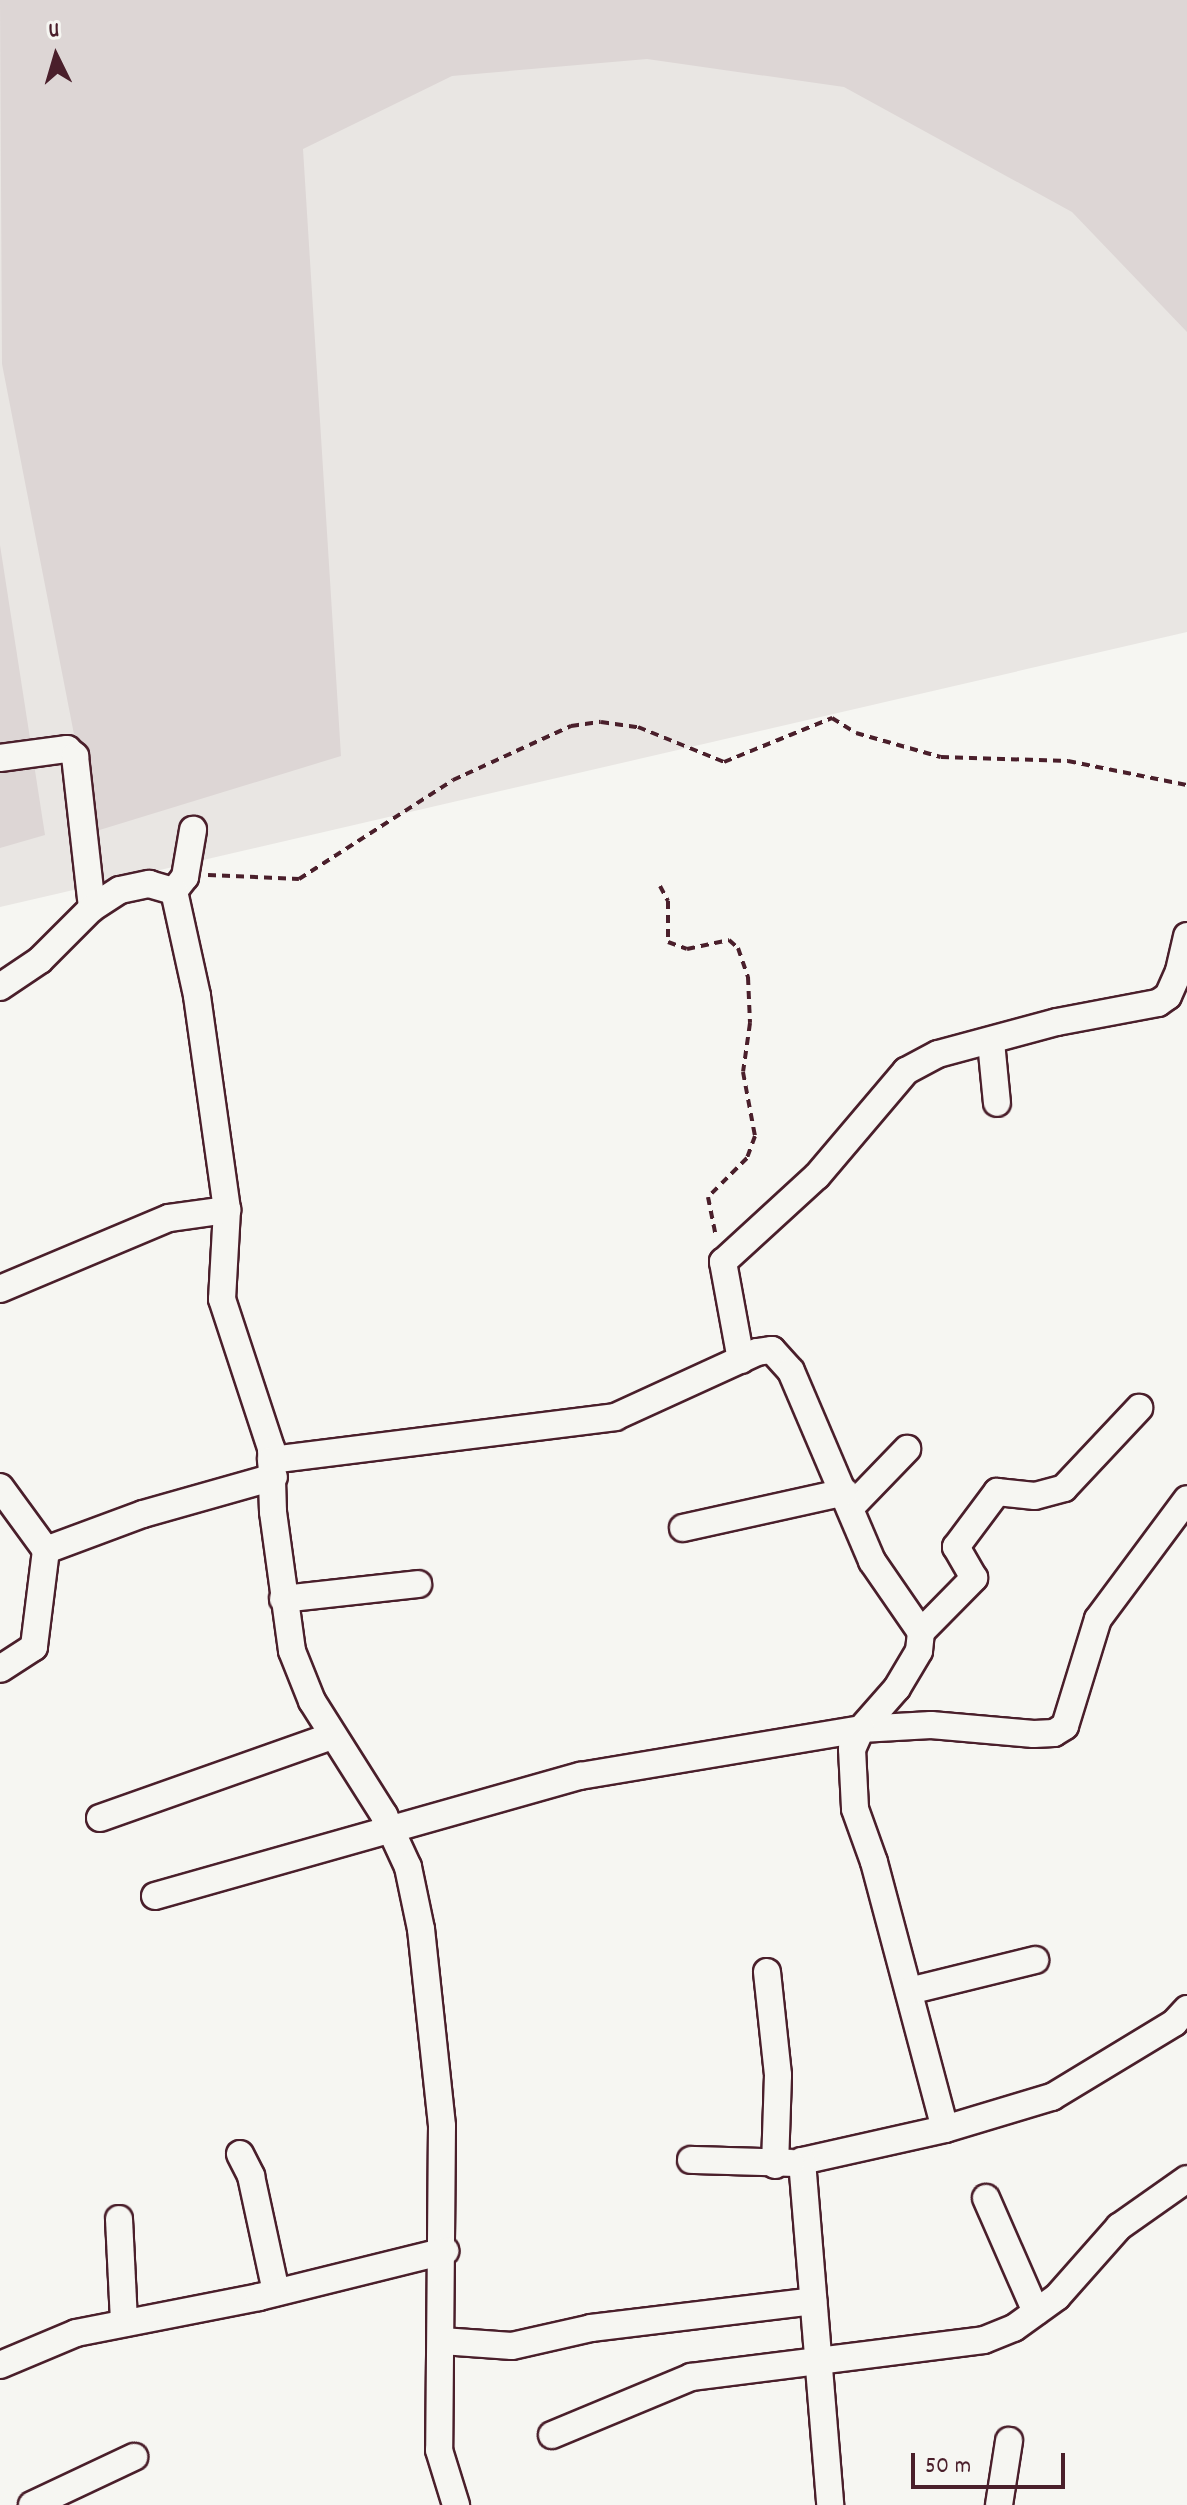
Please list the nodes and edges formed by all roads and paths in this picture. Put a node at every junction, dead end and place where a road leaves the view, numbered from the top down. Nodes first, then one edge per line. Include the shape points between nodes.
1 (0, 758) edge
2 (1187, 785) edge
3 (193, 830) dead end
4 (179, 884) junction
5 (660, 886) dead end
6 (92, 908) junction
7 (1187, 936) edge
8 (0, 987) edge
9 (991, 1042) junction
10 (997, 1103) dead end
11 (227, 1210) junction
12 (723, 1262) junction
13 (0, 1289) edge
14 (741, 1360) junction
15 (1139, 1408) dead end
16 (907, 1449) dead end
17 (273, 1468) junction
18 (0, 1487) edge
19 (1187, 1499) edge
20 (848, 1500) junction
21 (683, 1528) dead end
22 (46, 1550) junction
23 (418, 1584) dead end
24 (283, 1599) junction
25 (921, 1632) junction
26 (0, 1669) edge
27 (861, 1729) junction
28 (332, 1736) junction
29 (100, 1818) dead end
30 (390, 1829) junction
31 (155, 1896) dead end
32 (1035, 1960) dead end
33 (767, 1972) dead end
34 (909, 1991) junction
35 (1187, 2009) edge
36 (945, 2129) junction
37 (240, 2154) dead end
38 (691, 2160) dead end
39 (802, 2161) junction
40 (775, 2165) junction
41 (1187, 2179) edge
42 (986, 2198) dead end
43 (119, 2219) dead end
44 (445, 2251) junction
45 (276, 2292) junction
46 (813, 2301) junction
47 (1036, 2312) junction
48 (124, 2323) junction
49 (442, 2341) junction
50 (818, 2364) junction
51 (0, 2365) edge
52 (552, 2435) dead end
53 (1009, 2441) dead end
54 (134, 2457) dead end
55 (32, 2505) edge
56 (456, 2505) edge
57 (830, 2505) edge
58 (999, 2505) edge

1 - 6 street via 67,749 75,756
2 - 4 path via 1068,761 941,757 856,733 832,718 724,762 638,727 601,722 571,726 453,780 299,879
3 - 4 street
4 - 6 street via 135,886
4 - 11 street
5 - 12 path via 668,901 668,942 687,949 729,940 738,948 748,977 750,1039 743,1068 755,1127 753,1148 708,1197 707,1211
6 - 8 street via 40,960
7 - 9 street via 1179,971 1168,996 1158,1003 1065,1020
9 - 10 street
9 - 12 street via 912,1066 817,1176
11 - 13 street via 155,1223
11 - 17 street via 222,1299
12 - 14 street
14 - 17 street via 615,1417
14 - 20 street via 772,1350 781,1356
15 - 25 street via 1064,1488 1035,1496 997,1492 956,1547 974,1578
16 - 20 street
17 - 22 street
17 - 24 street
18 - 22 street
19 - 27 street via 1098,1619 1065,1726 1054,1733 1034,1734 931,1725
20 - 21 street
20 - 25 street via 872,1561
22 - 26 street via 34,1647
23 - 24 street
24 - 28 street via 292,1651
25 - 27 street via 919,1651 897,1688
27 - 30 street via 580,1776
27 - 34 street via 852,1749 855,1809
28 - 29 street
28 - 30 street
30 - 31 street
30 - 44 street via 408,1867 421,1929 443,2151
32 - 34 street
33 - 40 street via 778,2075
34 - 36 street
35 - 36 street via 1174,2023 1052,2097
36 - 39 street
37 - 45 street via 251,2176
38 - 40 street
39 - 40 street
39 - 46 street
41 - 47 street via 1119,2227 1057,2297
42 - 47 street
43 - 48 street
44 - 45 street
44 - 49 street
45 - 48 street
46 - 49 street via 591,2328 512,2346
46 - 50 street
47 - 50 street via 984,2340
48 - 51 street via 76,2333
49 - 56 street via 439,2450
50 - 52 street via 691,2377
50 - 57 street
53 - 58 street
54 - 55 street

